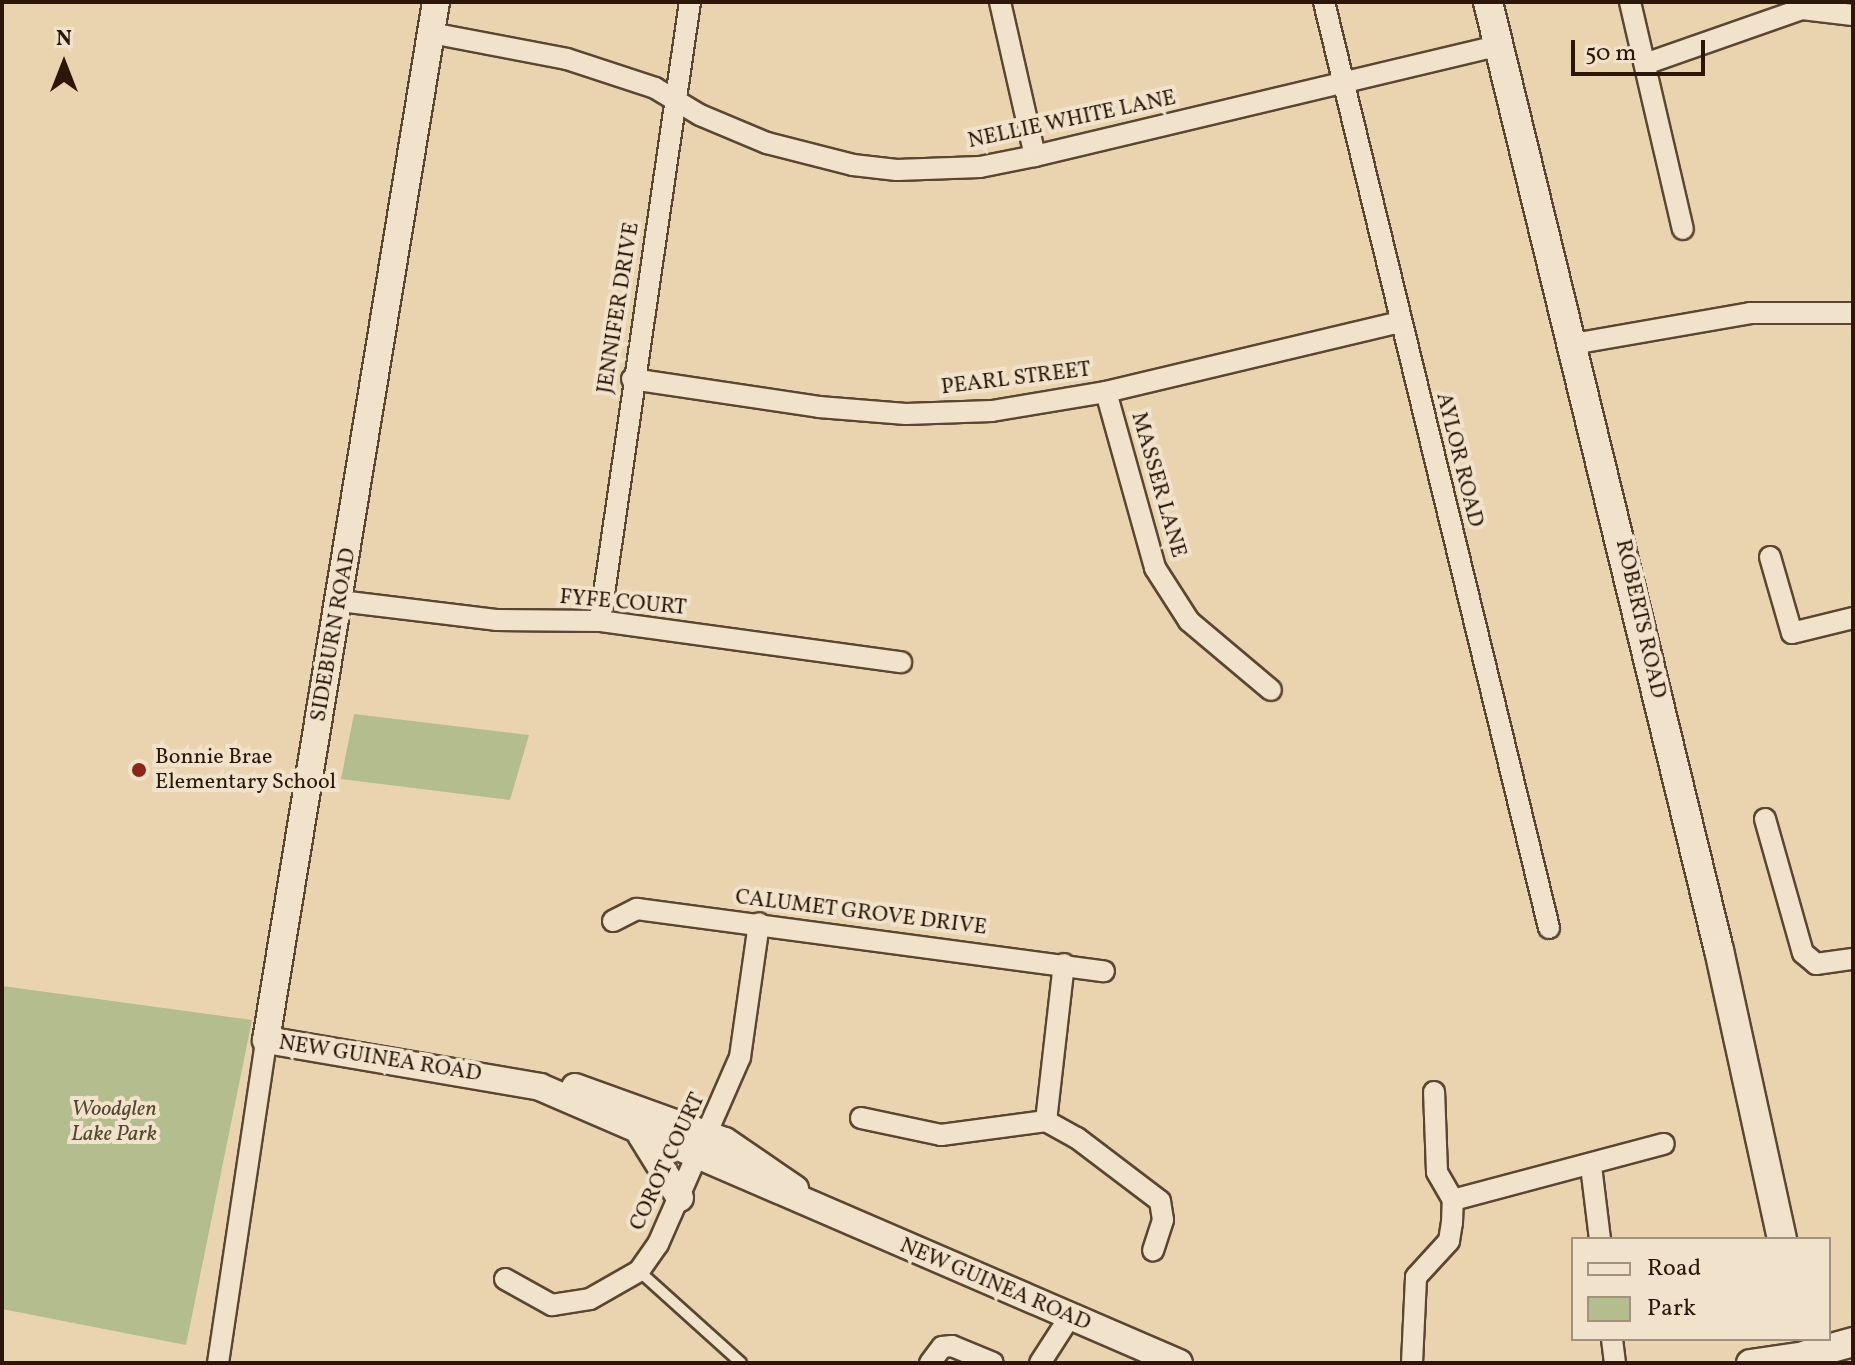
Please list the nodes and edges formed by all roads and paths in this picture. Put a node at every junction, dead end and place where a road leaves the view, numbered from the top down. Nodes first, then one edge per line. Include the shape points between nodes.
1 (436, 2) edge
2 (690, 2) edge
3 (1000, 2) edge
4 (1324, 2) edge
5 (1488, 2) edge
6 (1630, 2) edge
7 (1853, 17) edge
8 (431, 33) junction
9 (1498, 46) junction
10 (1645, 64) junction
11 (1343, 83) junction
12 (675, 100) junction
13 (1035, 156) junction
14 (1683, 229) dead end
15 (1853, 313) edge
16 (1400, 322) junction
17 (1573, 344) junction
18 (632, 379) junction
19 (1106, 392) junction
20 (1770, 557) dead end
21 (340, 601) junction
22 (1853, 618) edge
23 (600, 621) junction
24 (901, 662) dead end
25 (1271, 690) dead end
26 (1765, 819) dead end
27 (613, 921) dead end
28 (759, 923) junction
29 (1549, 928) dead end
30 (1853, 959) edge
31 (1064, 964) junction
32 (1104, 971) dead end
33 (266, 1040) junction
34 (540, 1087) junction
35 (1434, 1092) dead end
36 (861, 1118) dead end
37 (1046, 1121) junction
38 (641, 1135) junction
39 (1664, 1144) dead end
40 (703, 1145) junction
41 (1591, 1166) junction
42 (680, 1198) junction
43 (1453, 1200) junction
44 (1600, 1237) edge
45 (1782, 1237) edge
46 (1153, 1250) dead end
47 (639, 1271) junction
48 (505, 1279) dead end
49 (1069, 1318) junction
50 (1612, 1341) edge
51 (1853, 1342) edge
52 (1809, 1357) edge
53 (218, 1363) edge
54 (741, 1363) edge
55 (930, 1363) edge
56 (993, 1363) edge
57 (1040, 1363) edge
58 (1179, 1363) edge
59 (1412, 1363) edge
60 (1615, 1363) edge
61 (1750, 1363) edge

1 - 8 street, SIDEBURN ROAD
2 - 12 street, JENNIFER DRIVE
3 - 13 street
4 - 11 street, AYLOR ROAD
5 - 9 main road, ROBERTS ROAD
6 - 10 street
7 - 10 street via 1823,7 1802,9
8 - 12 street, NELLIE WHITE LANE via 567,59
8 - 21 street, SIDEBURN ROAD
9 - 11 street, NELLIE WHITE LANE
9 - 17 main road, ROBERTS ROAD
10 - 14 street
11 - 13 street, NELLIE WHITE LANE
11 - 16 street, AYLOR ROAD
12 - 13 street, NELLIE WHITE LANE via 767,143 853,165 945,170
12 - 18 street, JENNIFER DRIVE
15 - 17 street via 1750,313
16 - 19 street, PEARL STREET
16 - 29 street, AYLOR ROAD
17 - 45 main road, ROBERTS ROAD via 1719,950
18 - 19 street, PEARL STREET via 819,407 906,414 992,411
18 - 23 street, JENNIFER DRIVE
19 - 25 street, MASSER LANE via 1155,568 1189,621
20 - 22 street via 1792,633
21 - 23 street, FYFE COURT via 496,620
21 - 33 street, SIDEBURN ROAD
23 - 24 street, FYFE COURT
26 - 30 street via 1803,953 1816,964
27 - 28 street, CALUMET GROVE DRIVE via 637,909
28 - 31 street, CALUMET GROVE DRIVE
28 - 40 street, COROT COURT via 740,1057
31 - 32 street, CALUMET GROVE DRIVE
31 - 37 street
33 - 34 street, NEW GUINEA ROAD
33 - 53 street, SIDEBURN ROAD
34 - 38 street, NEW GUINEA ROAD
34 - 40 street, NEW GUINEA ROAD via 582,1087
35 - 43 street via 1437,1172
36 - 37 street via 941,1135
37 - 46 street via 1160,1201 1163,1220
38 - 40 street, NEW GUINEA ROAD
38 - 42 street
39 - 41 street
40 - 42 street, COROT COURT
40 - 49 street, NEW GUINEA ROAD via 812,1206
41 - 43 street
41 - 44 street
42 - 47 street, COROT COURT
43 - 59 street via 1449,1241 1416,1277
47 - 48 street via 614,1288 562,1305 535,1300
47 - 54 lane
49 - 57 street
49 - 58 street, NEW GUINEA ROAD
50 - 60 street
51 - 52 main road
52 - 61 street
55 - 56 street via 942,1347 952,1346

